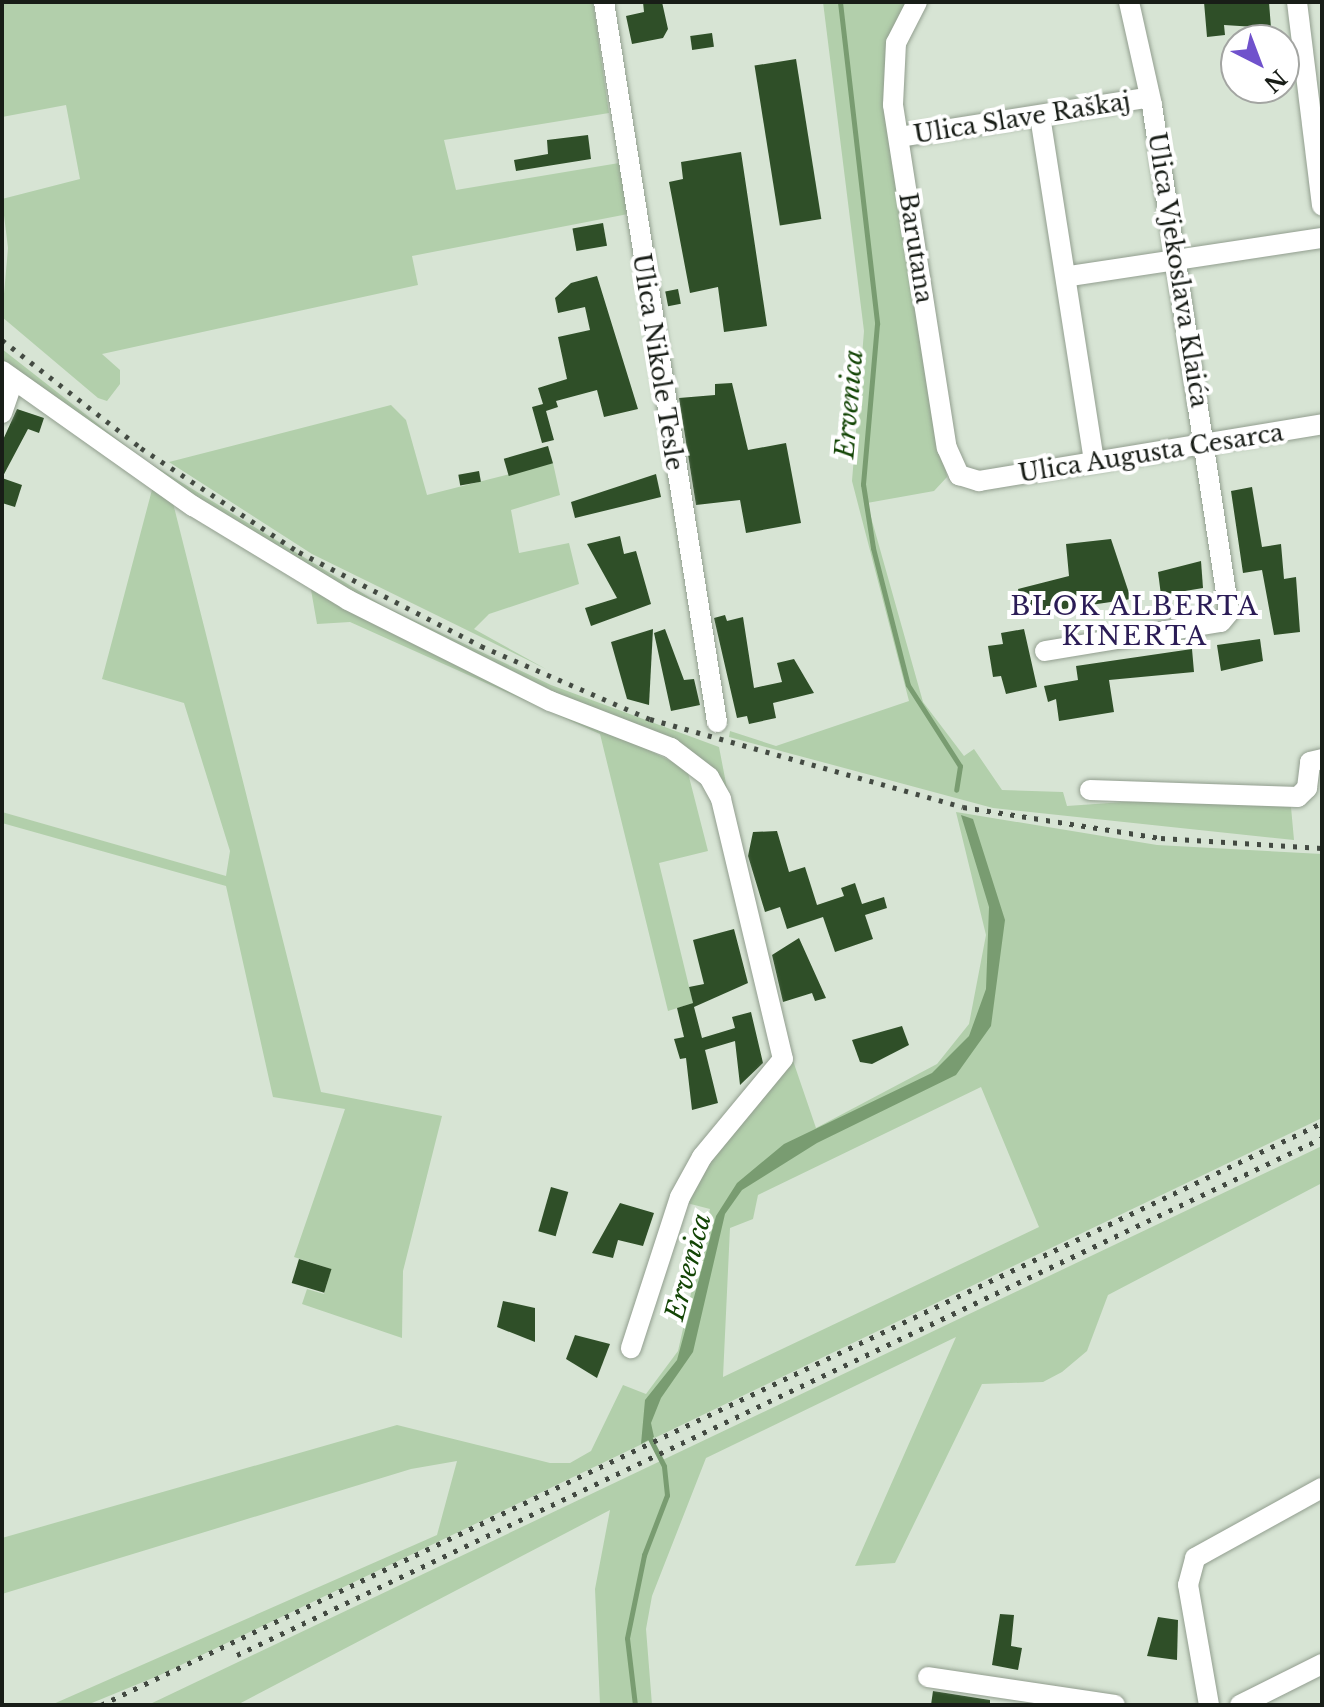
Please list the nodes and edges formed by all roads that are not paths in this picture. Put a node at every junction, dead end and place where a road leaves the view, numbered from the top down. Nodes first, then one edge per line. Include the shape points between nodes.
1 (604, 2) edge
2 (917, 2) edge
3 (1129, 2) edge
4 (1297, 2) edge
5 (1146, 98) junction
6 (1040, 116) junction
7 (899, 137) junction
8 (1322, 205) edge
9 (1322, 238) edge
10 (1177, 261) junction
11 (1070, 276) junction
12 (7, 376) edge
13 (2, 413) edge
14 (1322, 424) edge
15 (1205, 445) junction
16 (1094, 461) junction
17 (979, 481) joint
18 (1045, 651) dead end
19 (717, 722) dead end
20 (1322, 759) edge
21 (1090, 790) dead end
22 (631, 1348) dead end
23 (1322, 1488) edge
24 (1322, 1664) edge
25 (928, 1677) dead end
26 (1115, 1705) edge
27 (1209, 1705) edge
28 (1240, 1705) edge

1 - 19 street, Ulica Nikole Tesle
2 - 7 street, Barutana via 890,70
3 - 5 street, Ulica Vjekoslava Klaića
4 - 8 street
5 - 6 street, Ulica Slave Raškaj
5 - 10 street, Ulica Vjekoslava Klaića
6 - 7 street, Ulica Slave Raškaj
6 - 11 street
7 - 17 street, Barutana via 947,448 959,475
9 - 10 street
10 - 11 street
10 - 15 street, Ulica Vjekoslava Klaića
11 - 16 street
12 - 13 street
12 - 22 street via 348,600 693,762 721,799 783,1059 702,1157 680,1197
14 - 15 street, Ulica Augusta Cesarca
15 - 16 street, Ulica Augusta Cesarca
15 - 18 street via 1229,612 1221,622
16 - 17 street, Ulica Augusta Cesarca
20 - 21 street via 1310,762 1307,788 1298,797
23 - 27 street via 1205,1548 1188,1585
24 - 28 street
25 - 26 street

